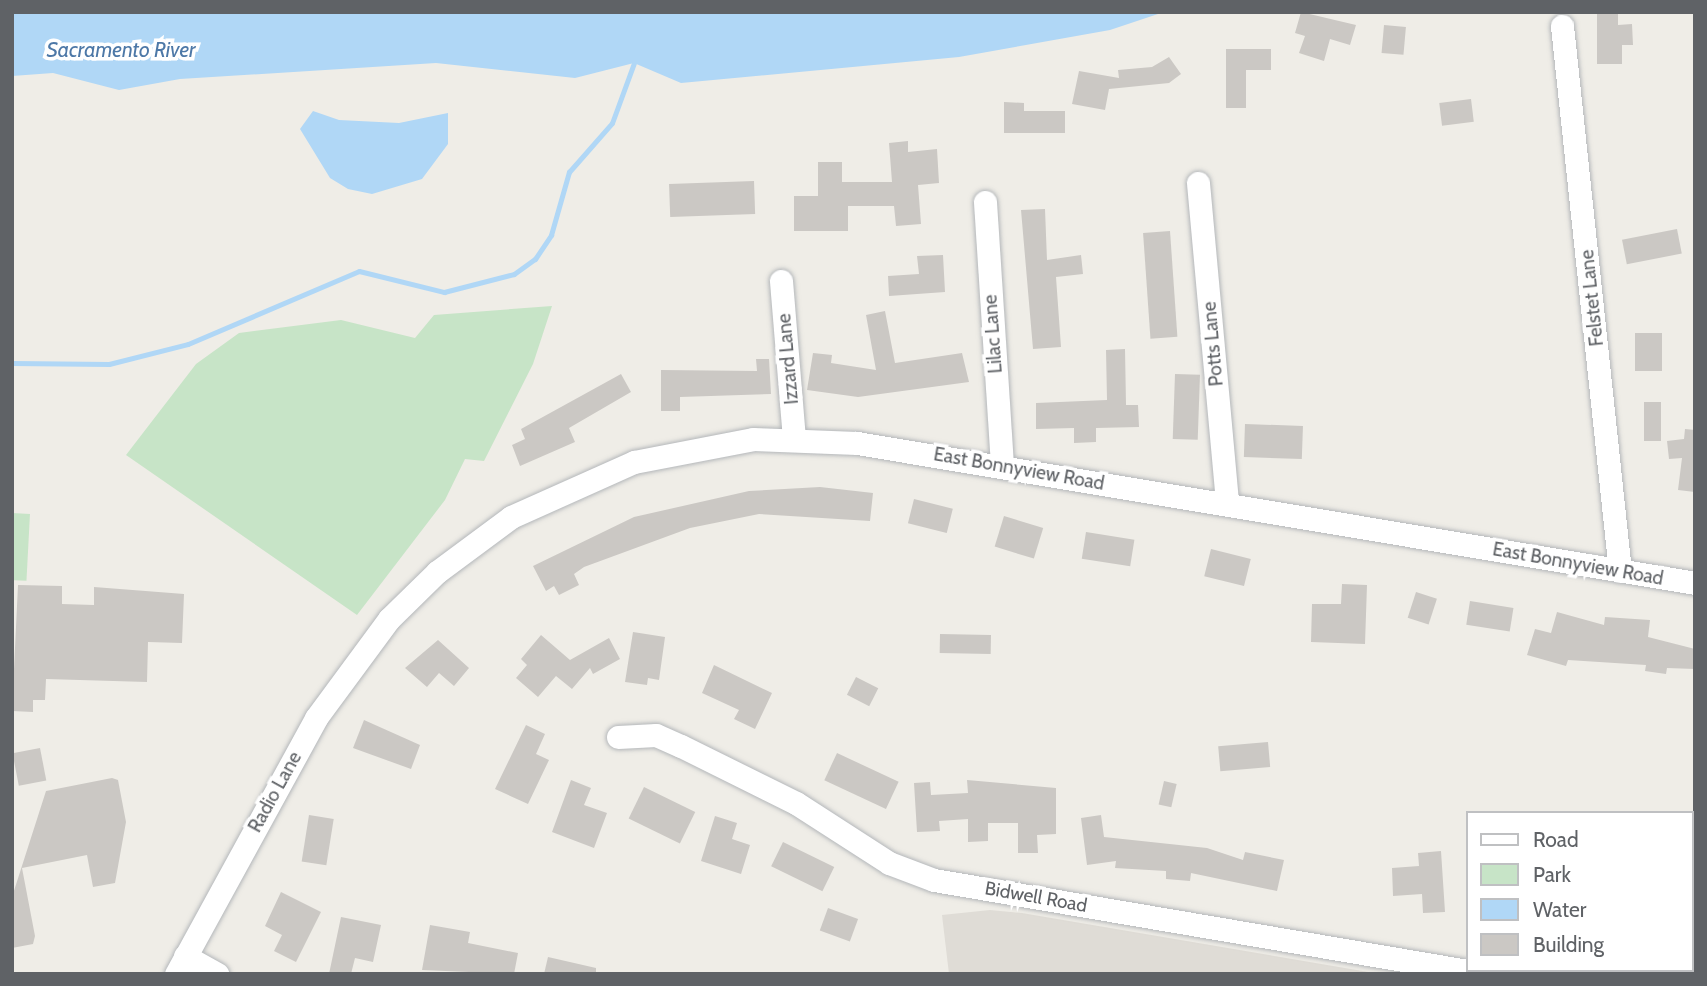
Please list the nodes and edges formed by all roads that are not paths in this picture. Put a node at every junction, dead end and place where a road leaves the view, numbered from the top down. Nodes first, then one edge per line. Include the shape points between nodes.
1 (1562, 26) dead end
2 (1198, 183) dead end
3 (985, 202) dead end
4 (781, 281) dead end
5 (794, 438) junction
6 (1002, 466) junction
7 (1227, 504) junction
8 (1620, 570) junction
9 (1695, 583) edge
10 (389, 619) joint
11 (618, 737) dead end
12 (181, 965) edge
13 (1466, 971) edge
14 (217, 974) edge

1 - 8 street, Felstet Lane
2 - 7 street, Potts Lane
3 - 6 street, Lilac Lane
4 - 5 street, Izzard Lane
5 - 6 street, East Bonnyview Road
5 - 10 street, East Bonnyview Road via 686,449 551,495 469,546
6 - 7 street, East Bonnyview Road
7 - 8 street, East Bonnyview Road
8 - 9 street, East Bonnyview Road
10 - 12 street, Radio Lane via 316,718
11 - 13 street, Bidwell Road via 644,734 681,746 796,803 889,863 934,880
12 - 14 street

